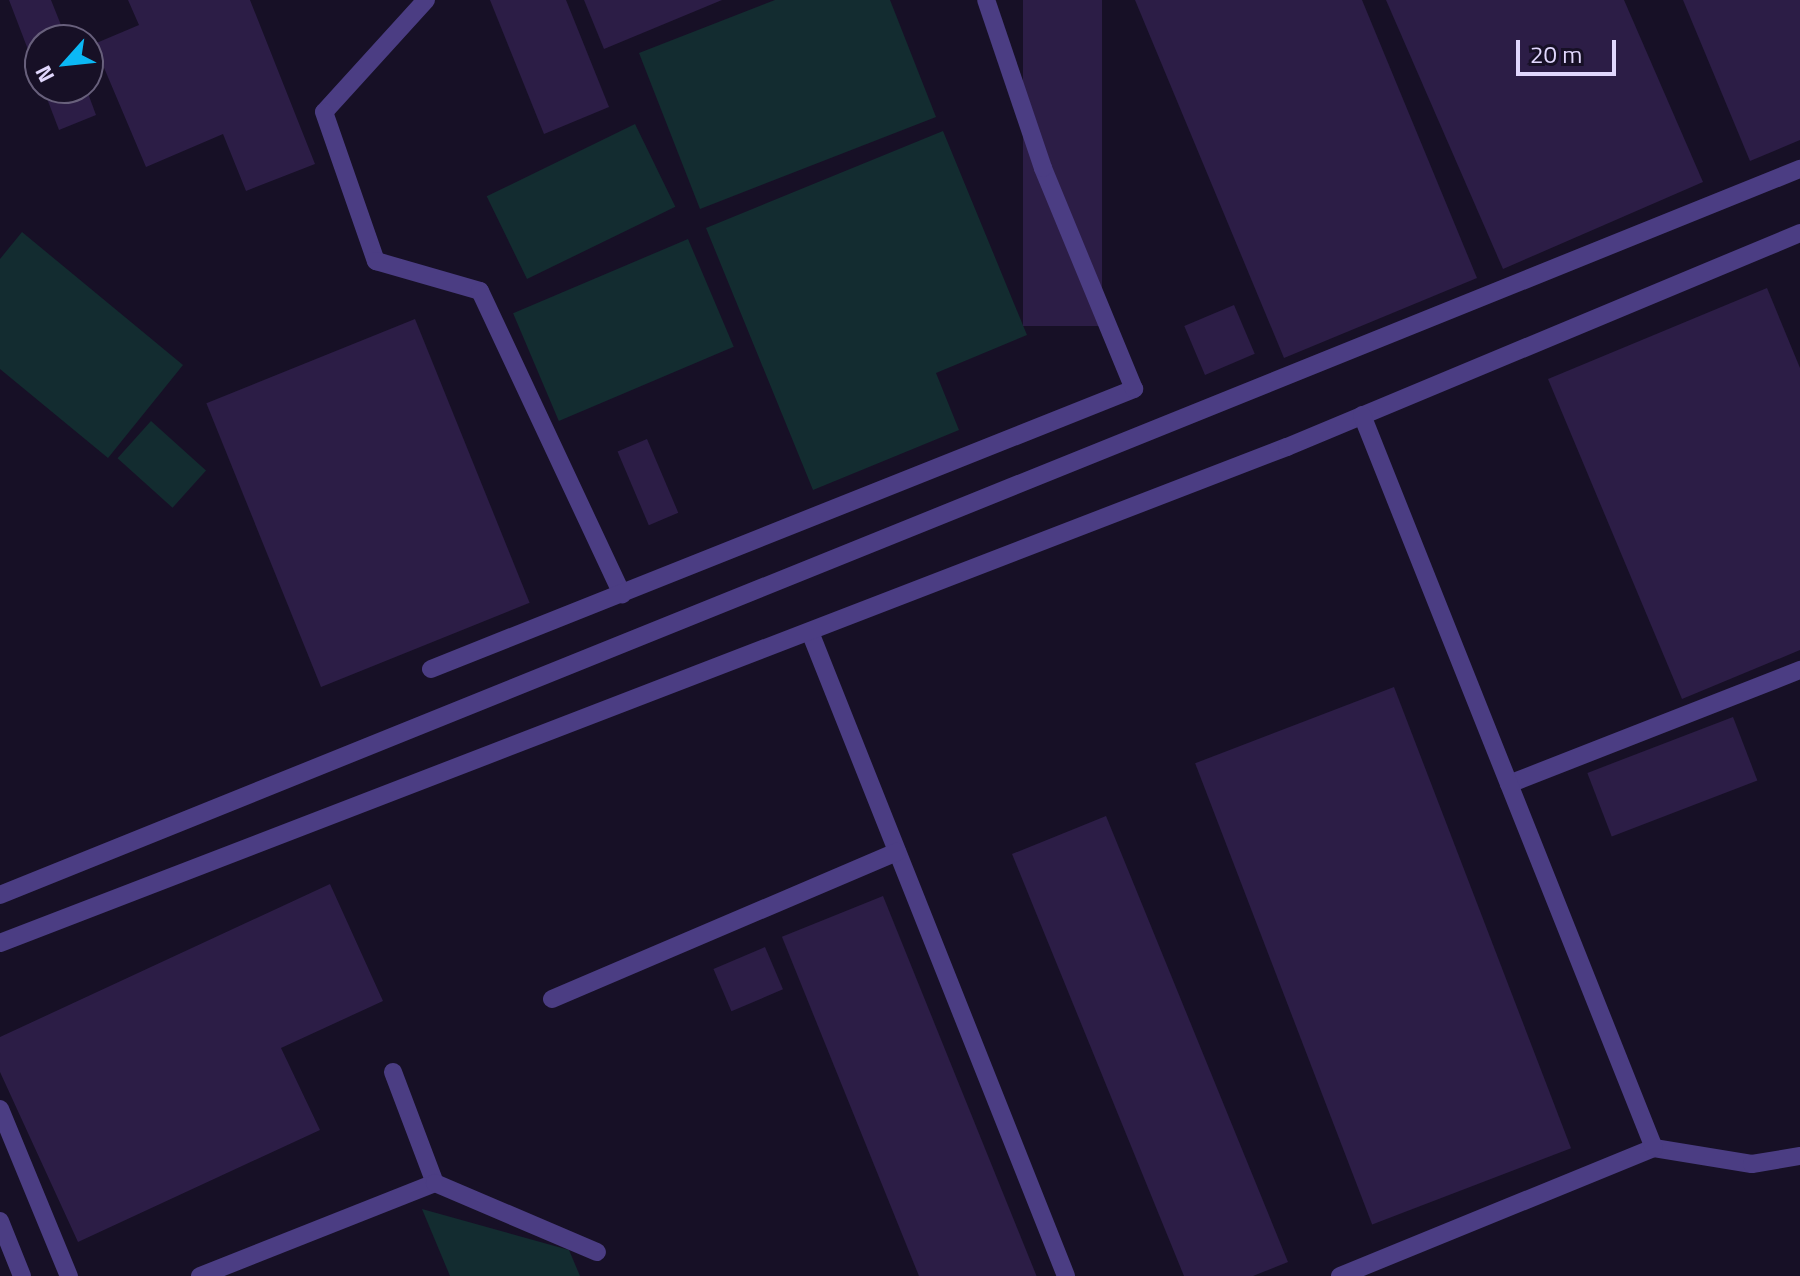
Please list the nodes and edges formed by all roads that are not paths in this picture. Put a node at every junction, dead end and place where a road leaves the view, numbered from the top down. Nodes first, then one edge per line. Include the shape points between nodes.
1 (426, 0) edge
2 (986, 0) edge
3 (1800, 169) edge
4 (1800, 233) edge
5 (1362, 415) junction
6 (622, 594) junction
7 (810, 632) junction
8 (431, 669) dead end
9 (1800, 670) edge
10 (1509, 784) junction
11 (897, 852) junction
12 (0, 895) edge
13 (0, 943) edge
14 (552, 999) dead end
15 (393, 1072) dead end
16 (0, 1109) edge
17 (1654, 1148) junction
18 (1800, 1156) edge
19 (435, 1183) junction
20 (0, 1221) edge
21 (597, 1252) dead end
22 (22, 1276) edge
23 (69, 1276) edge
24 (200, 1276) edge
25 (1066, 1276) edge
26 (1340, 1276) edge

1 - 6 lane via 324,112 376,261 480,291
2 - 6 lane via 1043,168 1134,389
3 - 12 lane
4 - 5 lane
5 - 7 lane
5 - 10 lane
6 - 8 lane
7 - 11 lane
7 - 13 lane
9 - 10 lane
10 - 17 lane
11 - 14 lane
11 - 25 lane
15 - 19 lane
16 - 23 lane
17 - 18 lane via 1752,1164
17 - 26 lane
19 - 21 lane
19 - 24 lane
20 - 22 lane

